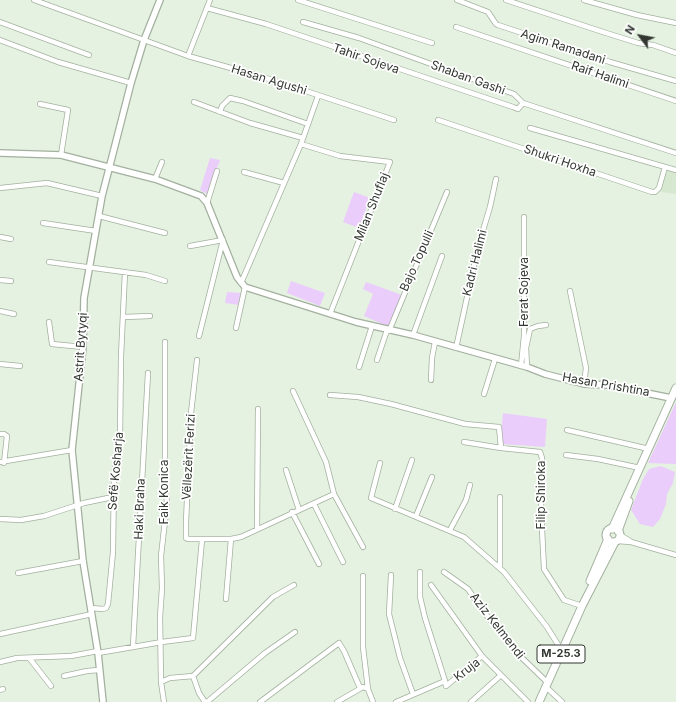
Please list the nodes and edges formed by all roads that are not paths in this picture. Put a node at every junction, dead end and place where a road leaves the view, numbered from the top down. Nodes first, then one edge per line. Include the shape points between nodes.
1 (34, 0) edge
2 (160, 0) edge
3 (210, 0) edge
4 (298, 0) edge
5 (458, 0) edge
6 (506, 0) edge
7 (584, 0) edge
8 (207, 8) junction
9 (0, 22) edge
10 (303, 22) dead end
11 (676, 23) edge
12 (456, 26) dead end
13 (0, 40) edge
14 (144, 40) junction
15 (432, 43) dead end
16 (676, 53) edge
17 (89, 55) dead end
18 (188, 56) junction
19 (676, 81) edge
20 (131, 84) junction
21 (318, 96) junction
22 (676, 101) edge
23 (194, 102) dead end
24 (40, 104) dead end
25 (523, 104) junction
26 (220, 112) junction
27 (394, 120) dead end
28 (438, 120) dead end
29 (308, 124) junction
30 (530, 128) dead end
31 (303, 138) junction
32 (301, 144) junction
33 (676, 153) edge
34 (0, 154) edge
35 (61, 155) junction
36 (162, 162) dead end
37 (108, 167) junction
38 (664, 167) junction
39 (676, 170) edge
40 (217, 171) dead end
41 (244, 172) dead end
42 (156, 179) junction
43 (496, 179) dead end
44 (284, 183) junction
45 (0, 188) edge
46 (447, 192) dead end
47 (102, 196) junction
48 (207, 203) junction
49 (99, 216) junction
50 (524, 217) dead end
51 (43, 223) dead end
52 (96, 231) junction
53 (165, 233) dead end
54 (0, 237) edge
55 (11, 239) dead end
56 (223, 240) junction
57 (190, 246) dead end
58 (442, 256) dead end
59 (49, 262) dead end
60 (89, 268) junction
61 (125, 272) junction
62 (0, 280) edge
63 (11, 281) dead end
64 (165, 281) dead end
65 (243, 285) junction
66 (570, 292) dead end
67 (0, 311) edge
68 (14, 314) dead end
69 (330, 314) junction
70 (150, 316) dead end
71 (124, 317) junction
72 (49, 322) dead end
73 (546, 325) dead end
74 (372, 326) junction
75 (236, 328) dead end
76 (388, 330) junction
77 (199, 336) dead end
78 (413, 336) junction
79 (165, 342) dead end
80 (435, 342) junction
81 (83, 347) junction
82 (456, 348) junction
83 (495, 359) junction
84 (197, 360) dead end
85 (377, 360) dead end
86 (0, 364) edge
87 (20, 366) dead end
88 (521, 366) junction
89 (359, 367) dead end
90 (527, 367) junction
91 (148, 373) dead end
92 (431, 380) dead end
93 (584, 384) junction
94 (676, 388) edge
95 (293, 391) dead end
96 (484, 394) dead end
97 (330, 395) dead end
98 (671, 398) junction
99 (258, 409) dead end
100 (567, 430) dead end
101 (0, 434) edge
102 (464, 442) dead end
103 (501, 448) junction
104 (649, 449) junction
105 (72, 450) junction
106 (566, 455) dead end
107 (412, 460) dead end
108 (2, 463) edge
109 (380, 463) dead end
110 (286, 470) dead end
111 (639, 470) junction
112 (432, 477) dead end
113 (470, 486) dead end
114 (334, 494) junction
115 (113, 497) junction
116 (500, 497) dead end
117 (314, 504) junction
118 (78, 506) junction
119 (395, 509) junction
120 (299, 510) junction
121 (292, 512) junction
122 (416, 516) junction
123 (0, 519) edge
124 (257, 529) junction
125 (450, 530) junction
126 (615, 536) junction
127 (202, 540) junction
128 (231, 540) junction
129 (363, 547) dead end
130 (676, 555) edge
131 (83, 561) junction
132 (343, 562) dead end
133 (319, 564) dead end
134 (500, 568) junction
135 (420, 572) dead end
136 (444, 572) dead end
137 (18, 574) dead end
138 (391, 575) dead end
139 (363, 576) dead end
140 (294, 585) dead end
141 (431, 585) dead end
142 (226, 599) dead end
143 (582, 606) junction
144 (91, 611) junction
145 (295, 632) dead end
146 (0, 634) edge
147 (162, 642) junction
148 (133, 646) junction
149 (562, 651) junction
150 (98, 652) junction
151 (482, 656) junction
152 (30, 659) junction
153 (0, 662) edge
154 (99, 670) junction
155 (64, 676) dead end
156 (193, 676) junction
157 (500, 676) junction
158 (445, 681) junction
159 (161, 682) junction
160 (547, 685) junction
161 (51, 686) dead end
162 (360, 688) junction
163 (368, 688) junction
164 (413, 694) junction
165 (103, 702) edge
166 (164, 702) edge
167 (206, 702) edge
168 (260, 702) edge
169 (337, 702) edge
170 (373, 702) edge
171 (396, 702) edge
172 (471, 702) edge
173 (528, 702) edge
174 (539, 702) edge
175 (562, 702) edge

1 - 14 street, Hasan Agushi
2 - 14 street, Astrit Bytyqi
3 - 8 street
4 - 15 street
5 - 19 street, Agim Ramadani via 488,12 498,25
6 - 16 street
7 - 11 street
8 - 18 street
8 - 25 street, Tahir Sojeva via 266,24 518,109
9 - 17 street
10 - 25 street, Shaban Gashi via 359,38 514,94
12 - 22 street, Raif Halimi
13 - 20 street via 58,62
14 - 18 street, Hasan Agushi
14 - 20 street, Astrit Bytyqi
18 - 21 street, Hasan Agushi
20 - 37 street, Astrit Bytyqi
21 - 27 street, Hasan Agushi
21 - 29 street
23 - 26 street
24 - 35 street via 68,110
25 - 33 street, Shaban Gashi
26 - 29 street via 230,98
26 - 31 street
28 - 38 street, Shukri Hoxha via 652,192 659,188
29 - 31 street
30 - 38 street, Shukri Hoxha
31 - 32 street
32 - 44 street
32 - 69 street, Milan Shuflaj via 340,156 390,162
34 - 35 street
35 - 37 street
36 - 42 street
37 - 42 street
37 - 47 street, Astrit Bytyqi
38 - 39 street, Shukri Hoxha
40 - 48 street
41 - 44 street
42 - 48 street via 189,190 201,196
43 - 82 street, Kadri Halimi
44 - 65 street
45 - 47 street via 47,183
46 - 76 street, Bajo Topulli
47 - 49 street, Astrit Bytyqi
48 - 56 street
49 - 52 street, Astrit Bytyqi
49 - 53 street
50 - 88 street, Ferat Sojeva via 524,336
51 - 52 street
52 - 60 street, Astrit Bytyqi
54 - 55 street
56 - 57 street
56 - 65 street via 237,277
56 - 77 street
58 - 78 street
59 - 60 street
60 - 61 street
60 - 81 street, Astrit Bytyqi via 84,298
61 - 64 street
61 - 71 street, Sefë Kosharja
62 - 63 street
65 - 69 street, Hasan Prishtina
65 - 75 street
66 - 93 street via 586,368
67 - 68 street
69 - 74 street, Hasan Prishtina
70 - 71 street
71 - 115 street, Sefë Kosharja via 120,436
72 - 81 street via 52,344
73 - 90 street via 530,329 526,348
74 - 76 street, Hasan Prishtina
74 - 89 street
76 - 78 street, Hasan Prishtina
76 - 85 street
78 - 80 street, Hasan Prishtina
79 - 147 street, Faik Konica via 166,503 161,556
80 - 82 street, Hasan Prishtina
80 - 92 street
81 - 105 street, Astrit Bytyqi
82 - 83 street, Hasan Prishtina
83 - 88 street, Hasan Prishtina
83 - 96 street
84 - 127 street, Vëllezërit Ferizi via 191,413 186,538
86 - 87 street
88 - 90 street, Hasan Prishtina
90 - 93 street, Hasan Prishtina
91 - 148 street, Haki Braha
93 - 98 street, Hasan Prishtina via 607,385
94 - 98 main road, M-25.3
95 - 114 street via 326,462
97 - 103 street via 358,397 465,424 498,428
98 - 104 main road, M-25.3
99 - 124 street
100 - 104 street
101 - 108 street via 7,436
102 - 103 street
103 - 143 street, Filip Shiroka via 540,452 544,569 564,600
104 - 111 main road, M-25.3
105 - 108 street
105 - 118 street, Astrit Bytyqi
106 - 111 street via 598,459
107 - 119 street
109 - 119 street via 371,498
110 - 120 street
111 - 126 main road, M-25.3 via 639,476
112 - 122 street
113 - 125 street via 466,500
114 - 117 street
114 - 129 street
115 - 118 street
115 - 144 street, Sefë Kosharja via 113,552 108,604 106,608
116 - 134 street
117 - 120 street
117 - 132 street
118 - 123 street via 21,520
118 - 131 street, Astrit Bytyqi
119 - 122 street
120 - 121 street
121 - 124 street
121 - 133 street
122 - 125 street
124 - 128 street
125 - 134 street via 464,537
126 - 130 street
126 - 143 main road, M-25.3
127 - 128 street
127 - 147 street via 195,634 193,638
128 - 142 street
131 - 137 street
131 - 144 street, Astrit Bytyqi
134 - 149 street via 523,594
135 - 158 street via 420,597
136 - 160 street, Aziz Kelmendi via 468,589 519,655
138 - 164 street via 389,614 400,658
139 - 163 street via 363,647
140 - 156 street via 268,601
141 - 151 street
143 - 149 main road, M-25.3
144 - 146 street, Sefë Kosharja
144 - 150 street, Astrit Bytyqi
145 - 167 street via 265,653
147 - 148 street
147 - 159 street, Faik Konica
148 - 150 street
149 - 160 main road, M-25.3
150 - 152 street
150 - 154 street, Astrit Bytyqi
151 - 157 street, Kruja
151 - 158 street, Kruja via 446,686
152 - 153 street via 17,658
152 - 161 street
154 - 155 street
154 - 165 street, Astrit Bytyqi
156 - 159 street via 170,678
156 - 167 street via 199,693
157 - 172 street
157 - 173 street, Kruja
158 - 164 street, Kruja
159 - 166 street, Faik Konica
160 - 174 main road, M-25.3
160 - 175 street, Aziz Kelmendi
162 - 163 street
162 - 168 street via 339,642
162 - 169 street
163 - 170 street
164 - 171 street, Kruja

